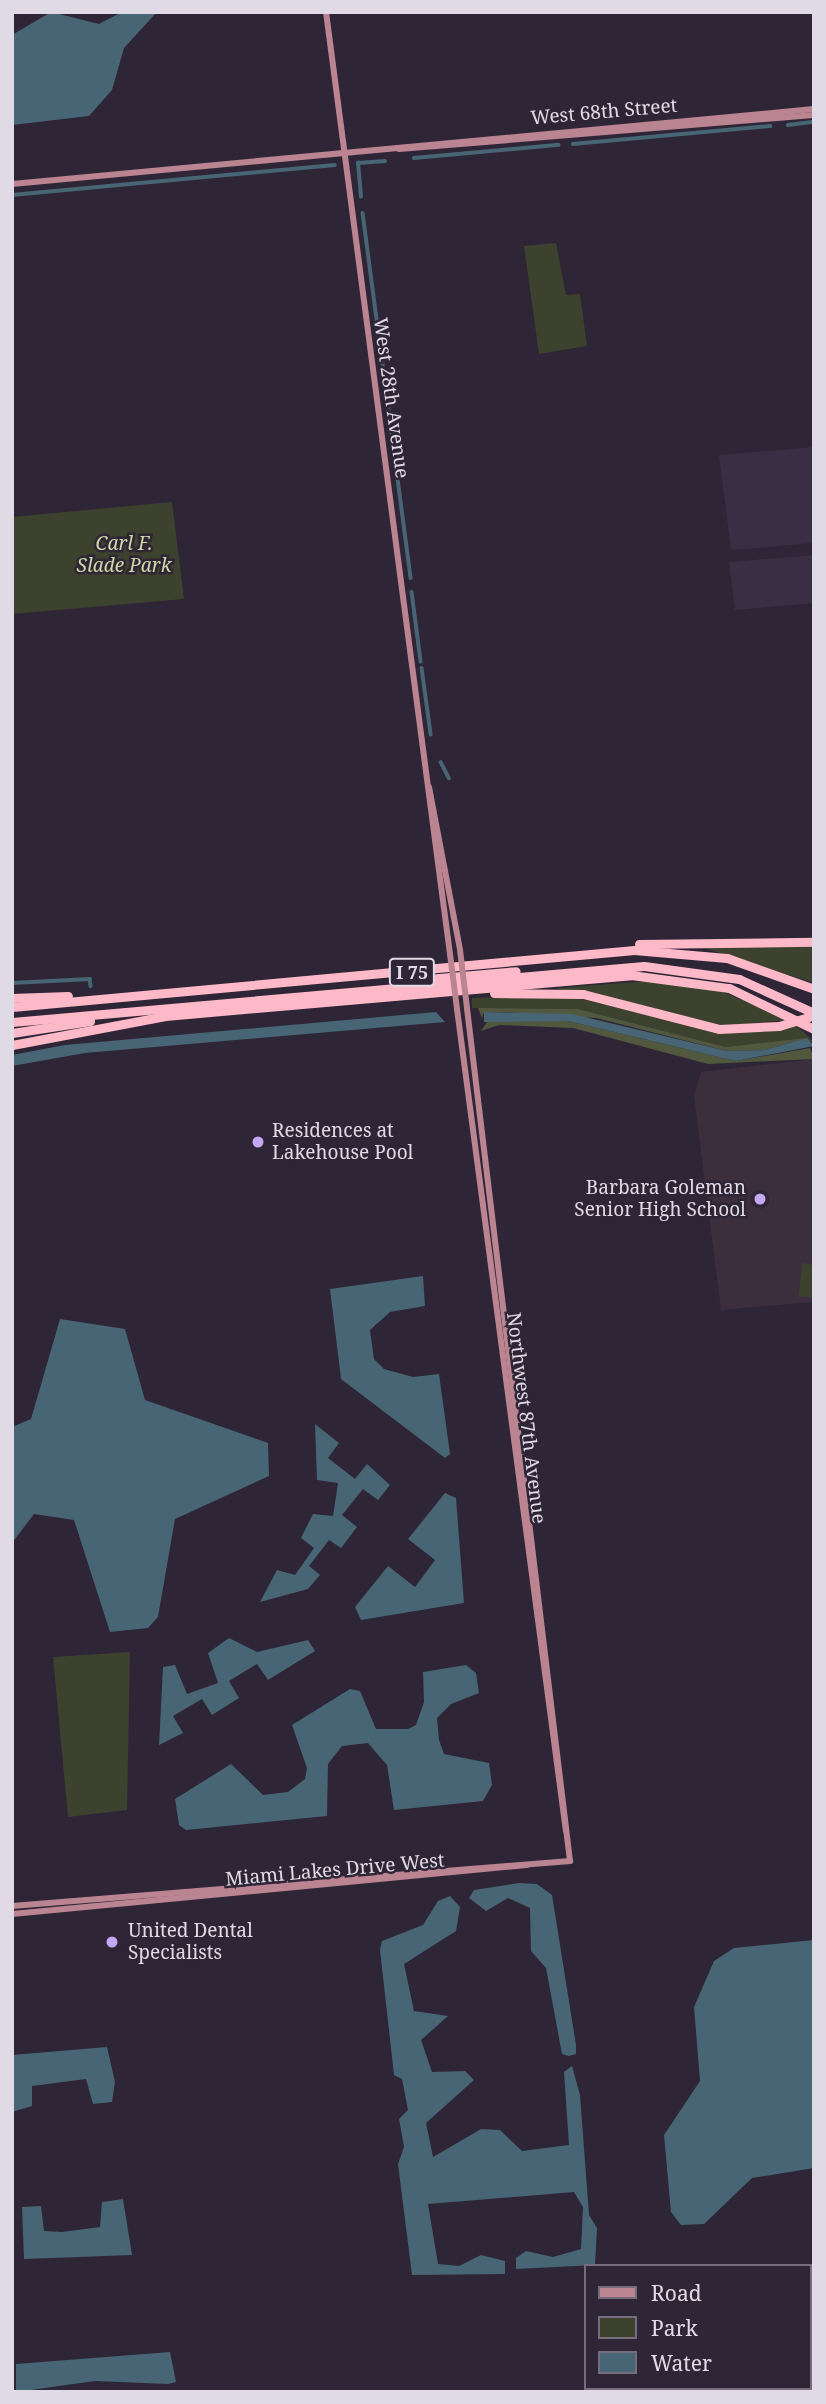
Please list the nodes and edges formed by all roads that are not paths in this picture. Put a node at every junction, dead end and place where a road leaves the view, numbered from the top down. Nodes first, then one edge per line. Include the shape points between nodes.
1 (326, 12) edge
2 (814, 109) edge
3 (814, 115) edge
4 (398, 149) junction
5 (346, 155) junction
6 (12, 184) edge
7 (429, 786) junction
8 (814, 942) edge
9 (620, 950) junction
10 (471, 989) junction
11 (814, 989) edge
12 (115, 997) junction
13 (12, 998) edge
14 (814, 1005) edge
15 (12, 1007) edge
16 (467, 1008) joint
17 (457, 1009) joint
18 (814, 1014) edge
19 (12, 1016) edge
20 (165, 1016) junction
21 (12, 1022) edge
22 (814, 1029) edge
23 (12, 1033) edge
24 (12, 1045) edge
25 (475, 1146) junction
26 (485, 1172) junction
27 (566, 1830) junction
28 (570, 1861) joint
29 (144, 1899) junction
30 (12, 1906) edge
31 (12, 1914) edge

1 - 5 main road, West 28th Avenue
2 - 4 main road, West 68th Street
3 - 4 main road, West 68th Street
4 - 5 main road, West 68th Street
5 - 6 main road, West 68th Street
5 - 7 main road, West 28th Avenue
7 - 16 main road, West 28th Avenue, bridge
7 - 17 main road, West 28th Avenue, bridge
8 - 9 highway via 694,940
9 - 11 highway, I 75 via 727,958
9 - 12 highway, I 75
10 - 18 highway, bridge via 583,994 719,1029 779,1026
10 - 20 highway, I 75
10 - 22 highway, I 75 via 669,976 748,994
12 - 13 highway
12 - 15 highway, I 75
14 - 19 highway via 726,969 645,960
16 - 26 main road, Northwest 87th Avenue
17 - 25 main road, Northwest 87th Avenue
18 - 21 highway via 739,979 644,966
20 - 23 highway
20 - 24 highway, I 75
25 - 26 main road
25 - 27 main road, Northwest 87th Avenue
26 - 27 main road, Northwest 87th Avenue
27 - 28 main road, Northwest 87th Avenue
28 - 29 main road, Miami Lakes Drive West
29 - 30 main road
29 - 31 main road

